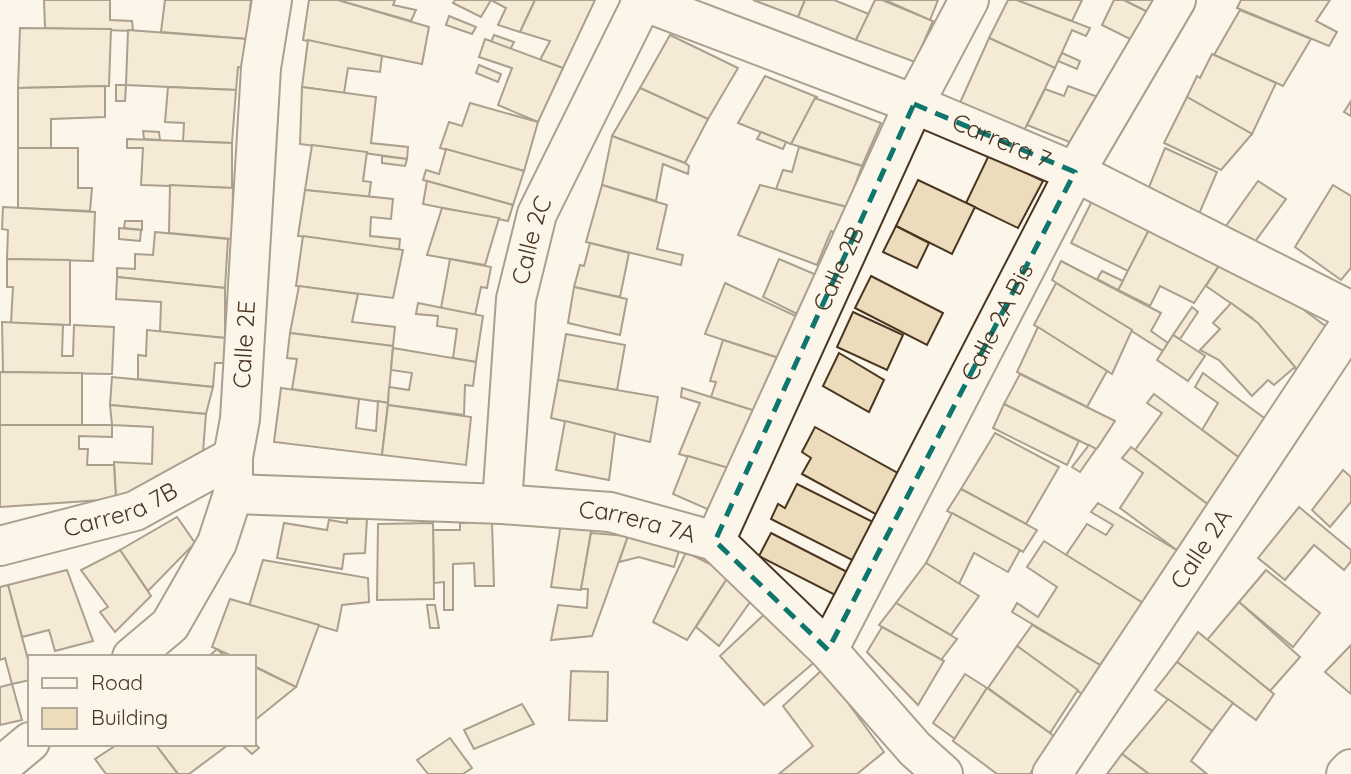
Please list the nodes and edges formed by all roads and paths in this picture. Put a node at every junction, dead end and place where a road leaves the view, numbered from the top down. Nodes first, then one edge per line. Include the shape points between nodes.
1 (272, 0) edge
2 (642, 0) edge
3 (969, 0) edge
4 (1176, 0) edge
5 (914, 104) junction
6 (1076, 172) junction
7 (1351, 311) edge
8 (1351, 323) edge
9 (233, 457) junction
10 (233, 494) junction
11 (502, 504) junction
12 (715, 541) junction
13 (0, 546) edge
14 (828, 650) junction
15 (134, 655) edge
16 (28, 744) edge
17 (0, 767) edge
18 (1351, 769) edge
19 (943, 774) edge
20 (1052, 774) edge
21 (1346, 774) edge

1 - 9 street, Calle 2E via 261,68 240,419
2 - 5 street, Carrera 7
2 - 11 street, Calle 2C via 537,214 516,299
3 - 5 street, Calle 2B
4 - 6 street, Calle 2A Bis
5 - 6 street, Carrera 7
5 - 12 street, Calle 2B
6 - 7 street, Carrera 7
6 - 14 street, Calle 2A Bis
8 - 20 street, Calle 2A
9 - 10 street, Calle 2E
9 - 13 street, Carrera 7B via 135,511
10 - 11 street, Carrera 7A
10 - 15 street, Calle 2E via 217,543 170,625
11 - 12 street, Carrera 7A via 610,512
12 - 14 street, Carrera 7A
14 - 19 street, Carrera 7A via 915,749
16 - 17 street
18 - 21 street

